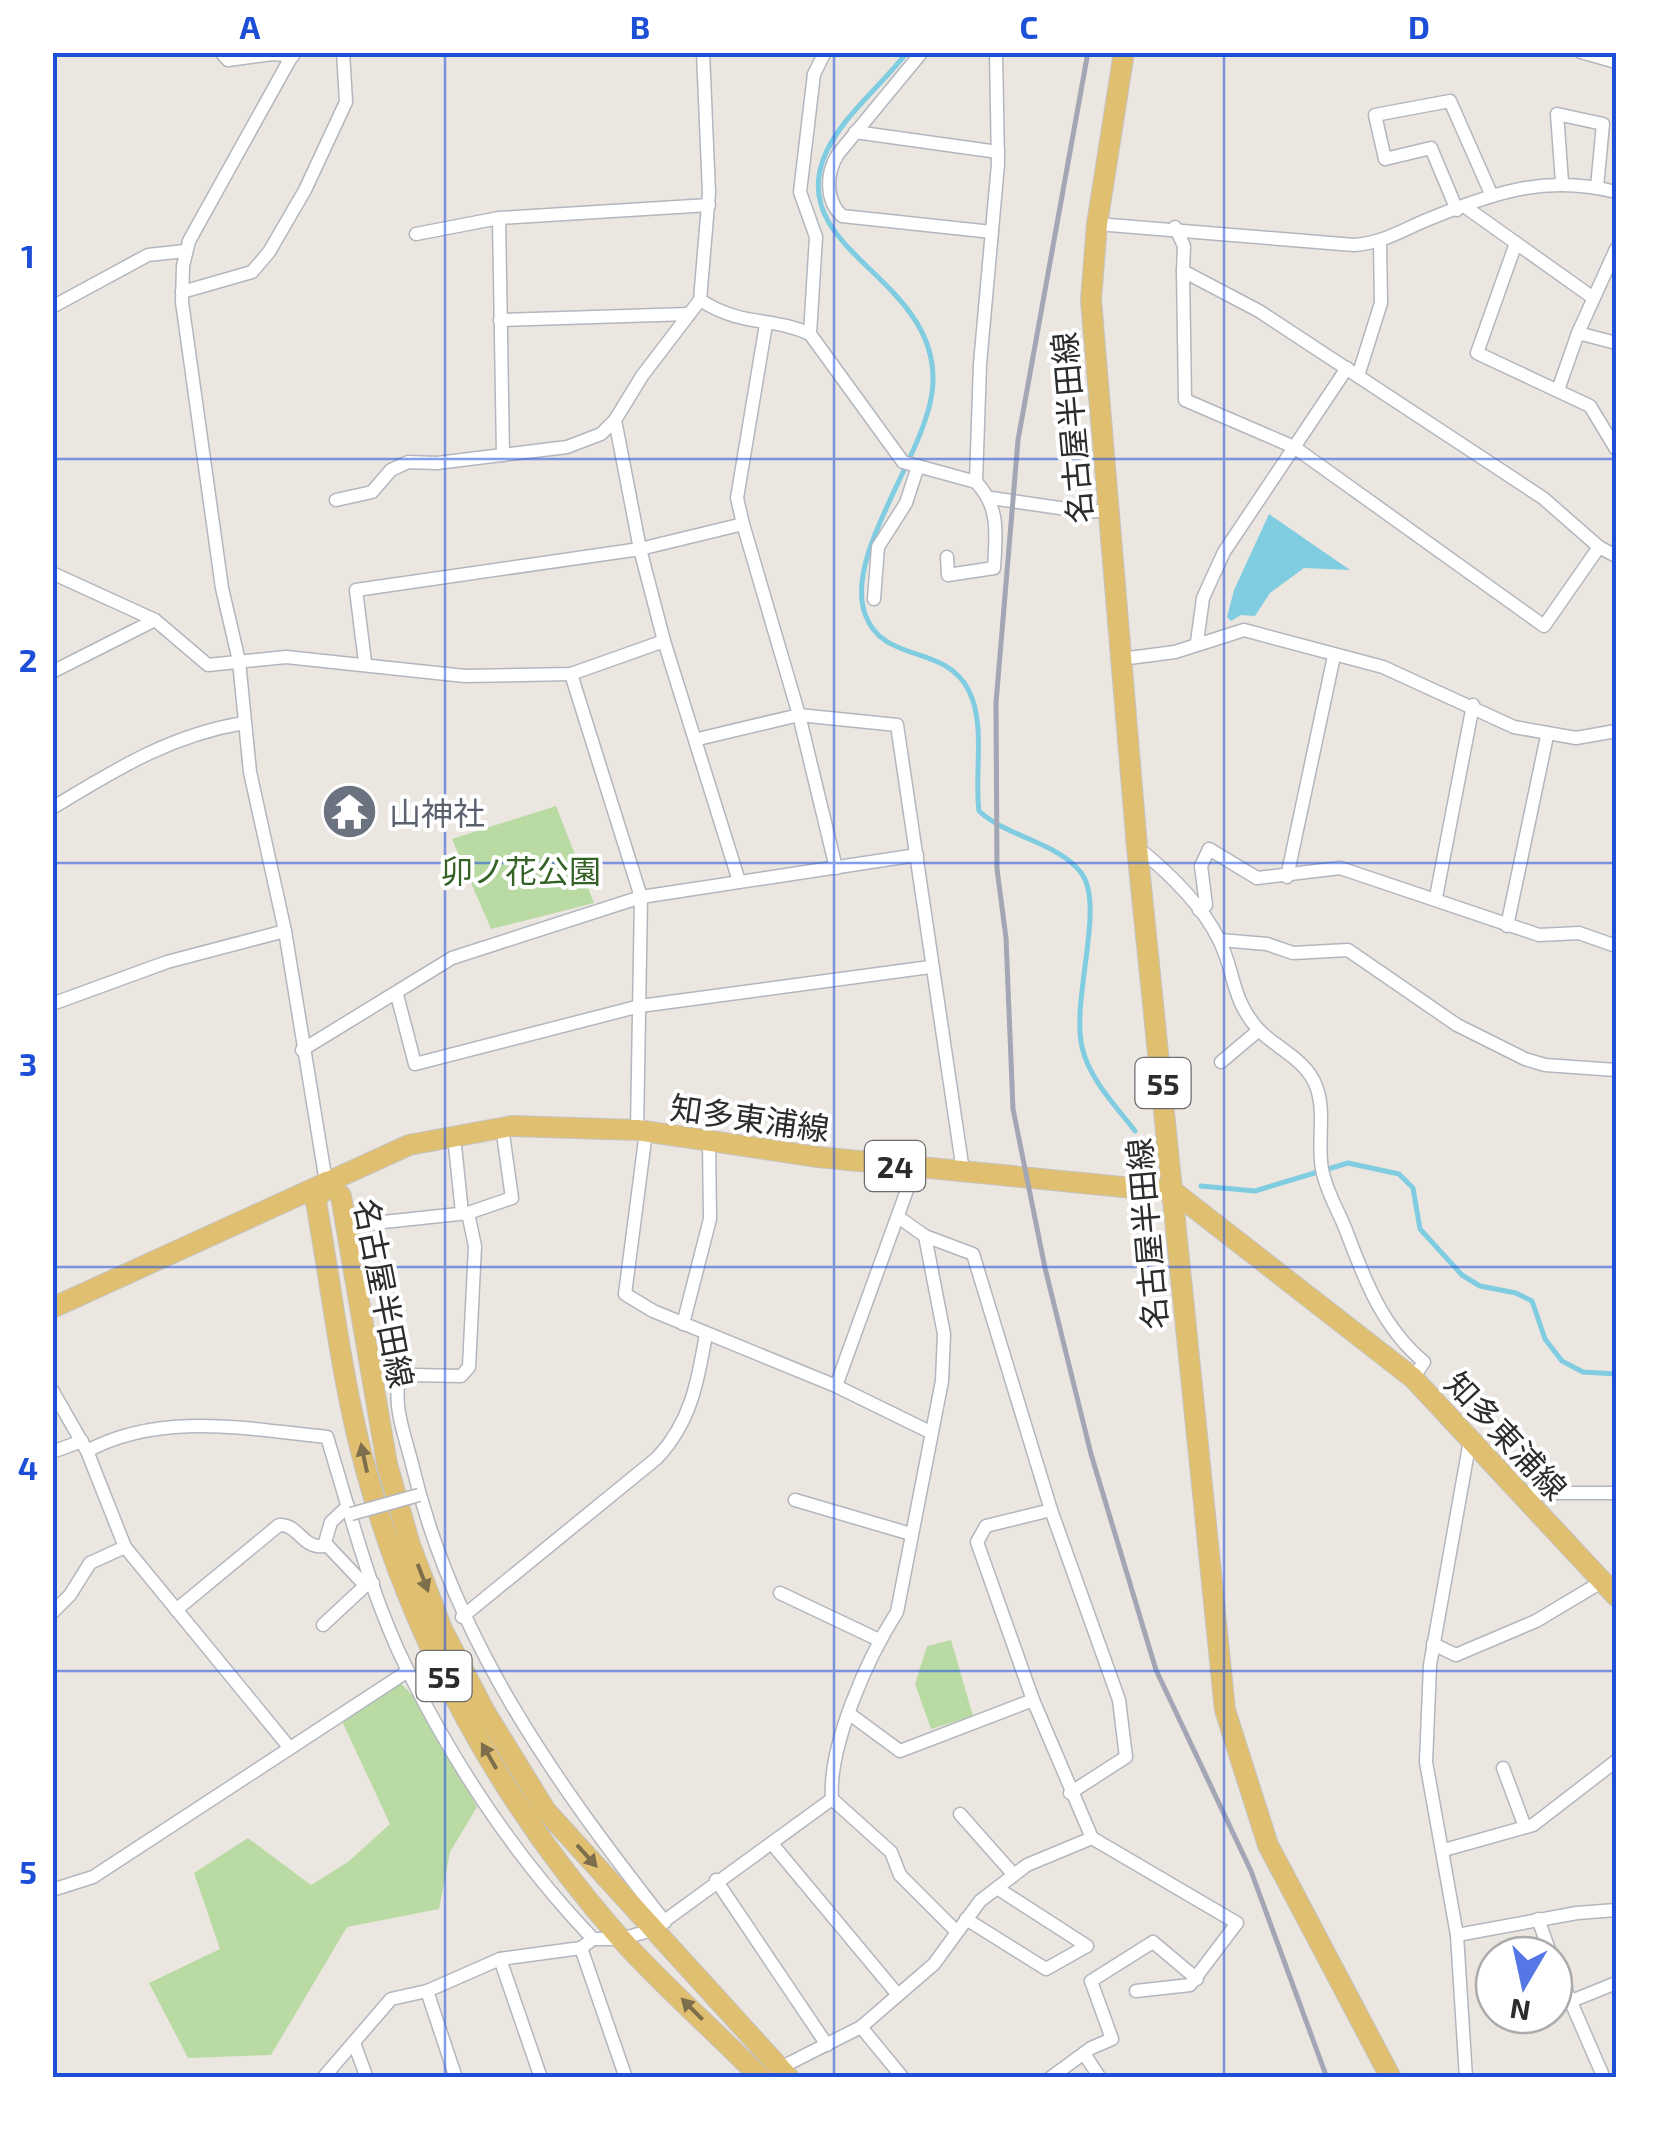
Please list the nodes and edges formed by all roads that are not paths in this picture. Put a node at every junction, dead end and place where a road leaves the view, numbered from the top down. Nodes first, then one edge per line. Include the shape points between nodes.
1 (221, 52) edge
2 (342, 52) edge
3 (704, 52) edge
4 (825, 52) edge
5 (922, 52) edge
6 (996, 52) edge
7 (1124, 52) edge
8 (1581, 52) edge
9 (294, 54) edge
10 (1616, 62) edge
11 (855, 132) junction
12 (998, 152) junction
13 (1562, 182) junction
14 (1597, 187) junction
15 (1616, 192) edge
16 (1492, 196) junction
17 (708, 205) junction
18 (1460, 208) junction
19 (499, 218) junction
20 (1097, 224) junction
21 (1175, 227) junction
22 (992, 232) junction
23 (416, 234) dead end
24 (1516, 242) junction
25 (1380, 243) junction
26 (1616, 249) edge
27 (185, 251) junction
28 (1183, 272) junction
29 (182, 292) junction
30 (1592, 297) junction
31 (700, 300) junction
32 (52, 307) edge
33 (689, 314) junction
34 (500, 320) junction
35 (766, 324) junction
36 (1578, 332) junction
37 (810, 334) junction
38 (1616, 343) edge
39 (1352, 372) junction
40 (1558, 390) junction
41 (615, 420) junction
42 (1294, 447) junction
43 (1616, 449) edge
44 (503, 455) junction
45 (912, 464) junction
46 (976, 482) junction
47 (991, 498) junction
48 (336, 500) dead end
49 (1108, 510) junction
50 (743, 524) junction
51 (1600, 547) junction
52 (640, 549) junction
53 (1616, 556) edge
54 (947, 557) dead end
55 (52, 572) edge
56 (874, 599) dead end
57 (155, 620) junction
58 (664, 641) junction
59 (1197, 642) junction
60 (1334, 656) junction
61 (1121, 660) junction
62 (239, 661) junction
63 (364, 662) junction
64 (52, 672) edge
65 (570, 674) junction
66 (1473, 705) junction
67 (799, 714) junction
68 (244, 723) junction
69 (1616, 731) edge
70 (1546, 736) junction
71 (698, 740) junction
72 (52, 808) edge
73 (1137, 848) junction
74 (917, 855) junction
75 (836, 868) junction
76 (1287, 877) junction
77 (738, 880) junction
78 (641, 897) junction
79 (1436, 897) junction
80 (1200, 910) junction
81 (1507, 926) junction
82 (285, 931) junction
83 (1220, 940) junction
84 (1616, 946) edge
85 (930, 967) junction
86 (396, 995) junction
87 (52, 1004) edge
88 (640, 1006) junction
89 (1259, 1030) junction
90 (302, 1050) junction
91 (1221, 1062) dead end
92 (1616, 1070) edge
93 (502, 1128) junction
94 (642, 1131) junction
95 (454, 1136) junction
96 (709, 1141) junction
97 (916, 1168) junction
98 (963, 1170) junction
99 (326, 1182) junction
100 (1174, 1192) junction
101 (465, 1213) junction
102 (900, 1219) junction
103 (346, 1226) junction
104 (925, 1236) junction
105 (52, 1308) edge
106 (684, 1324) junction
107 (706, 1334) junction
108 (1413, 1378) junction
109 (836, 1386) junction
110 (52, 1390) edge
111 (930, 1432) junction
112 (1474, 1442) junction
113 (85, 1446) junction
114 (52, 1452) edge
115 (1616, 1493) edge
116 (419, 1494) junction
117 (1526, 1498) junction
118 (796, 1500) dead end
119 (350, 1510) junction
120 (1050, 1510) junction
121 (911, 1534) junction
122 (326, 1544) junction
123 (126, 1546) junction
124 (370, 1584) junction
125 (1610, 1588) edge
126 (780, 1593) dead end
127 (176, 1610) junction
128 (52, 1613) edge
129 (462, 1617) junction
130 (323, 1626) dead end
131 (879, 1640) junction
132 (1433, 1644) junction
133 (408, 1670) junction
134 (1033, 1700) junction
135 (851, 1715) junction
136 (290, 1746) junction
137 (1616, 1761) edge
138 (1503, 1768) dead end
139 (1070, 1793) junction
140 (832, 1798) junction
141 (960, 1814) dead end
142 (1525, 1827) junction
143 (1092, 1838) junction
144 (773, 1845) junction
145 (1444, 1850) junction
146 (1014, 1875) junction
147 (716, 1880) junction
148 (997, 1888) junction
149 (52, 1890) edge
150 (1616, 1910) edge
151 (966, 1919) junction
152 (1538, 1919) junction
153 (658, 1926) junction
154 (956, 1931) junction
155 (1457, 1935) junction
156 (1544, 1935) edge
157 (622, 1939) junction
158 (588, 1944) junction
159 (500, 1958) junction
160 (1197, 1978) junction
161 (1616, 1984) edge
162 (1136, 1990) dead end
163 (427, 1991) junction
164 (898, 1995) junction
165 (1574, 2000) edge
166 (1574, 2013) edge
167 (861, 2027) junction
168 (354, 2043) junction
169 (827, 2045) junction
170 (1086, 2055) junction
171 (770, 2076) edge
172 (1387, 2076) edge
173 (323, 2078) edge
174 (368, 2078) edge
175 (456, 2078) edge
176 (540, 2078) edge
177 (626, 2078) edge
178 (904, 2078) edge
179 (1050, 2078) edge
180 (1100, 2078) edge
181 (1466, 2078) edge
182 (1604, 2078) edge

1 - 9 street via 228,60
2 - 29 street via 346,102 269,252 252,272
3 - 17 street
4 - 37 street via 814,74 800,192 816,237
5 - 11 street
6 - 12 street
7 - 20 main road, 名古屋半田線 / 55
8 - 10 street
9 - 27 street
11 - 12 street
11 - 22 street via 829,168 831,202 842,216
12 - 22 street
13 - 14 street
13 - 14 street via 1557,114 1603,124
13 - 16 street
14 - 15 street
16 - 18 street
16 - 18 street via 1450,101 1375,115 1386,160 1430,148
17 - 19 street
17 - 31 street
18 - 24 street
18 - 25 street
19 - 23 street
19 - 34 street
20 - 21 street
20 - 49 main road, 名古屋半田線 / 55 via 1091,300
21 - 25 street
21 - 28 street via 1184,246
22 - 46 street
24 - 30 street
24 - 40 street via 1477,352
25 - 39 street via 1380,303
26 - 30 street
27 - 29 street
27 - 32 street via 148,256
28 - 39 street via 1230,293
28 - 42 street via 1185,400
29 - 62 street
30 - 36 street
31 - 33 street
31 - 35 street via 722,314
33 - 34 street
33 - 41 street
34 - 44 street
35 - 37 street
35 - 50 street via 736,498
36 - 38 street
36 - 40 street
37 - 45 street
39 - 42 street
39 - 51 street via 1543,498
40 - 43 street via 1590,406
41 - 44 street via 601,434 567,447
41 - 52 street
42 - 51 street via 1544,626
42 - 59 street via 1224,552 1203,598
44 - 48 street via 408,462 372,492
45 - 46 street
45 - 56 street via 906,503 878,547
46 - 47 street
47 - 49 street
47 - 54 street via 994,568 948,576
49 - 61 main road, 名古屋半田線 / 55
50 - 52 street
50 - 67 street
51 - 53 street
52 - 58 street
52 - 63 street via 356,590
55 - 57 street
57 - 62 street via 208,665
57 - 64 street
58 - 65 street
58 - 71 street
59 - 60 street via 1244,630
59 - 61 street
60 - 66 street via 1383,666
60 - 76 street
61 - 73 main road, 名古屋半田線 / 55
62 - 63 street via 286,656
62 - 68 street
63 - 65 street via 465,676
65 - 78 street
66 - 70 street
66 - 79 street
67 - 71 street
67 - 74 street via 897,725
67 - 75 street
68 - 72 street via 142,753
68 - 82 street
69 - 70 street
70 - 81 street
71 - 77 street
73 - 80 street
73 - 100 main road, 名古屋半田線 / 55
74 - 75 street
74 - 85 street
75 - 77 street
76 - 79 street via 1340,868
76 - 80 street via 1258,878 1209,849 1201,866 1206,905
77 - 78 street
78 - 86 street via 452,958
78 - 88 street
79 - 81 street
80 - 83 street
81 - 84 street via 1538,936 1579,934
82 - 87 street via 166,962
82 - 90 street
83 - 89 street via 1232,991
83 - 92 street via 1292,953 1348,950 1457,1025 1525,1059
85 - 88 street
85 - 98 street
86 - 88 street via 415,1064
86 - 90 street
88 - 94 street
89 - 91 street
89 - 108 street via 1317,1087 1328,1192 1368,1289 1396,1334 1424,1362
90 - 99 street
93 - 94 main road, 知多東浦線 / 24
93 - 95 main road, 知多東浦線 / 24
93 - 101 street via 512,1198
94 - 96 main road, 知多東浦線 / 24
94 - 106 street via 625,1294
95 - 99 main road, 知多東浦線 / 24 via 409,1145
95 - 101 street
96 - 97 main road, 知多東浦線 / 24
96 - 106 street via 710,1219
97 - 98 main road, 知多東浦線 / 24
97 - 102 street
98 - 100 main road, 知多東浦線 / 24
99 - 103 main road, 名古屋半田線 / 55 via 341,1196
99 - 105 main road, 知多東浦線 / 24
157 -> 99 main road, 名古屋半田線 / 55 via 528,1822 450,1690 408,1598 365,1468 316,1202
100 - 108 main road, 知多東浦線
100 - 172 main road, 名古屋半田線 / 55 via 1225,1710 1268,1845
101 - 103 street
101 - 116 street via 475,1246 469,1367 460,1376 404,1376 396,1392
102 - 104 street
102 - 109 street
103 -> 153 main road, 名古屋半田線 / 55 via 387,1464 442,1629 546,1811
104 - 111 street via 944,1334
104 - 120 street via 973,1254
106 - 107 street
107 - 109 street
107 - 129 street via 679,1434
108 - 112 main road, 知多東浦線
109 - 111 street
110 - 113 street
111 - 121 street
112 - 117 main road, 知多東浦線
112 - 132 street
113 - 114 street
113 - 119 street via 202,1424 327,1438
113 - 123 street
115 - 117 street
116 - 119 street, bridge
116 - 129 street
117 - 125 main road, 知多東浦線
118 - 121 street
119 - 122 street via 332,1522
119 - 124 street
120 - 134 street via 986,1526 977,1542
120 - 139 street via 1119,1700 1126,1757
121 - 131 street via 897,1612
122 - 124 street
122 - 127 street via 307,1544 294,1529 279,1525
123 - 127 street
123 - 128 street via 90,1563
124 - 130 street
124 - 133 street
125 - 132 street via 1456,1655
126 - 131 street
127 - 136 street
129 - 153 street via 501,1694
131 - 135 street
132 - 145 street via 1426,1762
133 - 136 street
133 - 158 street via 478,1795
134 - 135 street via 900,1750
134 - 139 street
135 - 140 street via 830,1771
136 - 149 street via 92,1877
137 - 142 street
138 - 142 street
139 - 143 street
140 - 144 street
140 - 154 street via 891,1852 900,1875
141 - 146 street
142 - 145 street
143 - 146 street
143 - 160 street via 1237,1924
144 - 147 street
144 - 164 street
145 - 155 street
146 - 148 street
147 - 153 street
147 - 169 street
148 - 151 street
148 - 151 street via 1087,1946 1046,1969
150 - 152 street
151 - 154 street
152 - 155 street
152 - 156 street
153 - 157 street
153 - 171 main road, 名古屋半田線 / 55
154 - 164 street via 934,1964
155 - 181 street
157 - 158 street
171 -> 157 main road, 名古屋半田線 / 55
158 - 159 street
158 - 177 street
159 - 163 street
159 - 176 street
160 - 162 street
160 - 170 street via 1153,1942 1090,1981 1112,2039
161 - 165 street
163 - 168 street via 391,2000
163 - 175 street
164 - 167 street
166 - 182 street
167 - 169 street
167 - 178 street
168 - 173 street
168 - 174 street
169 - 171 street
170 - 179 street
170 - 180 street

